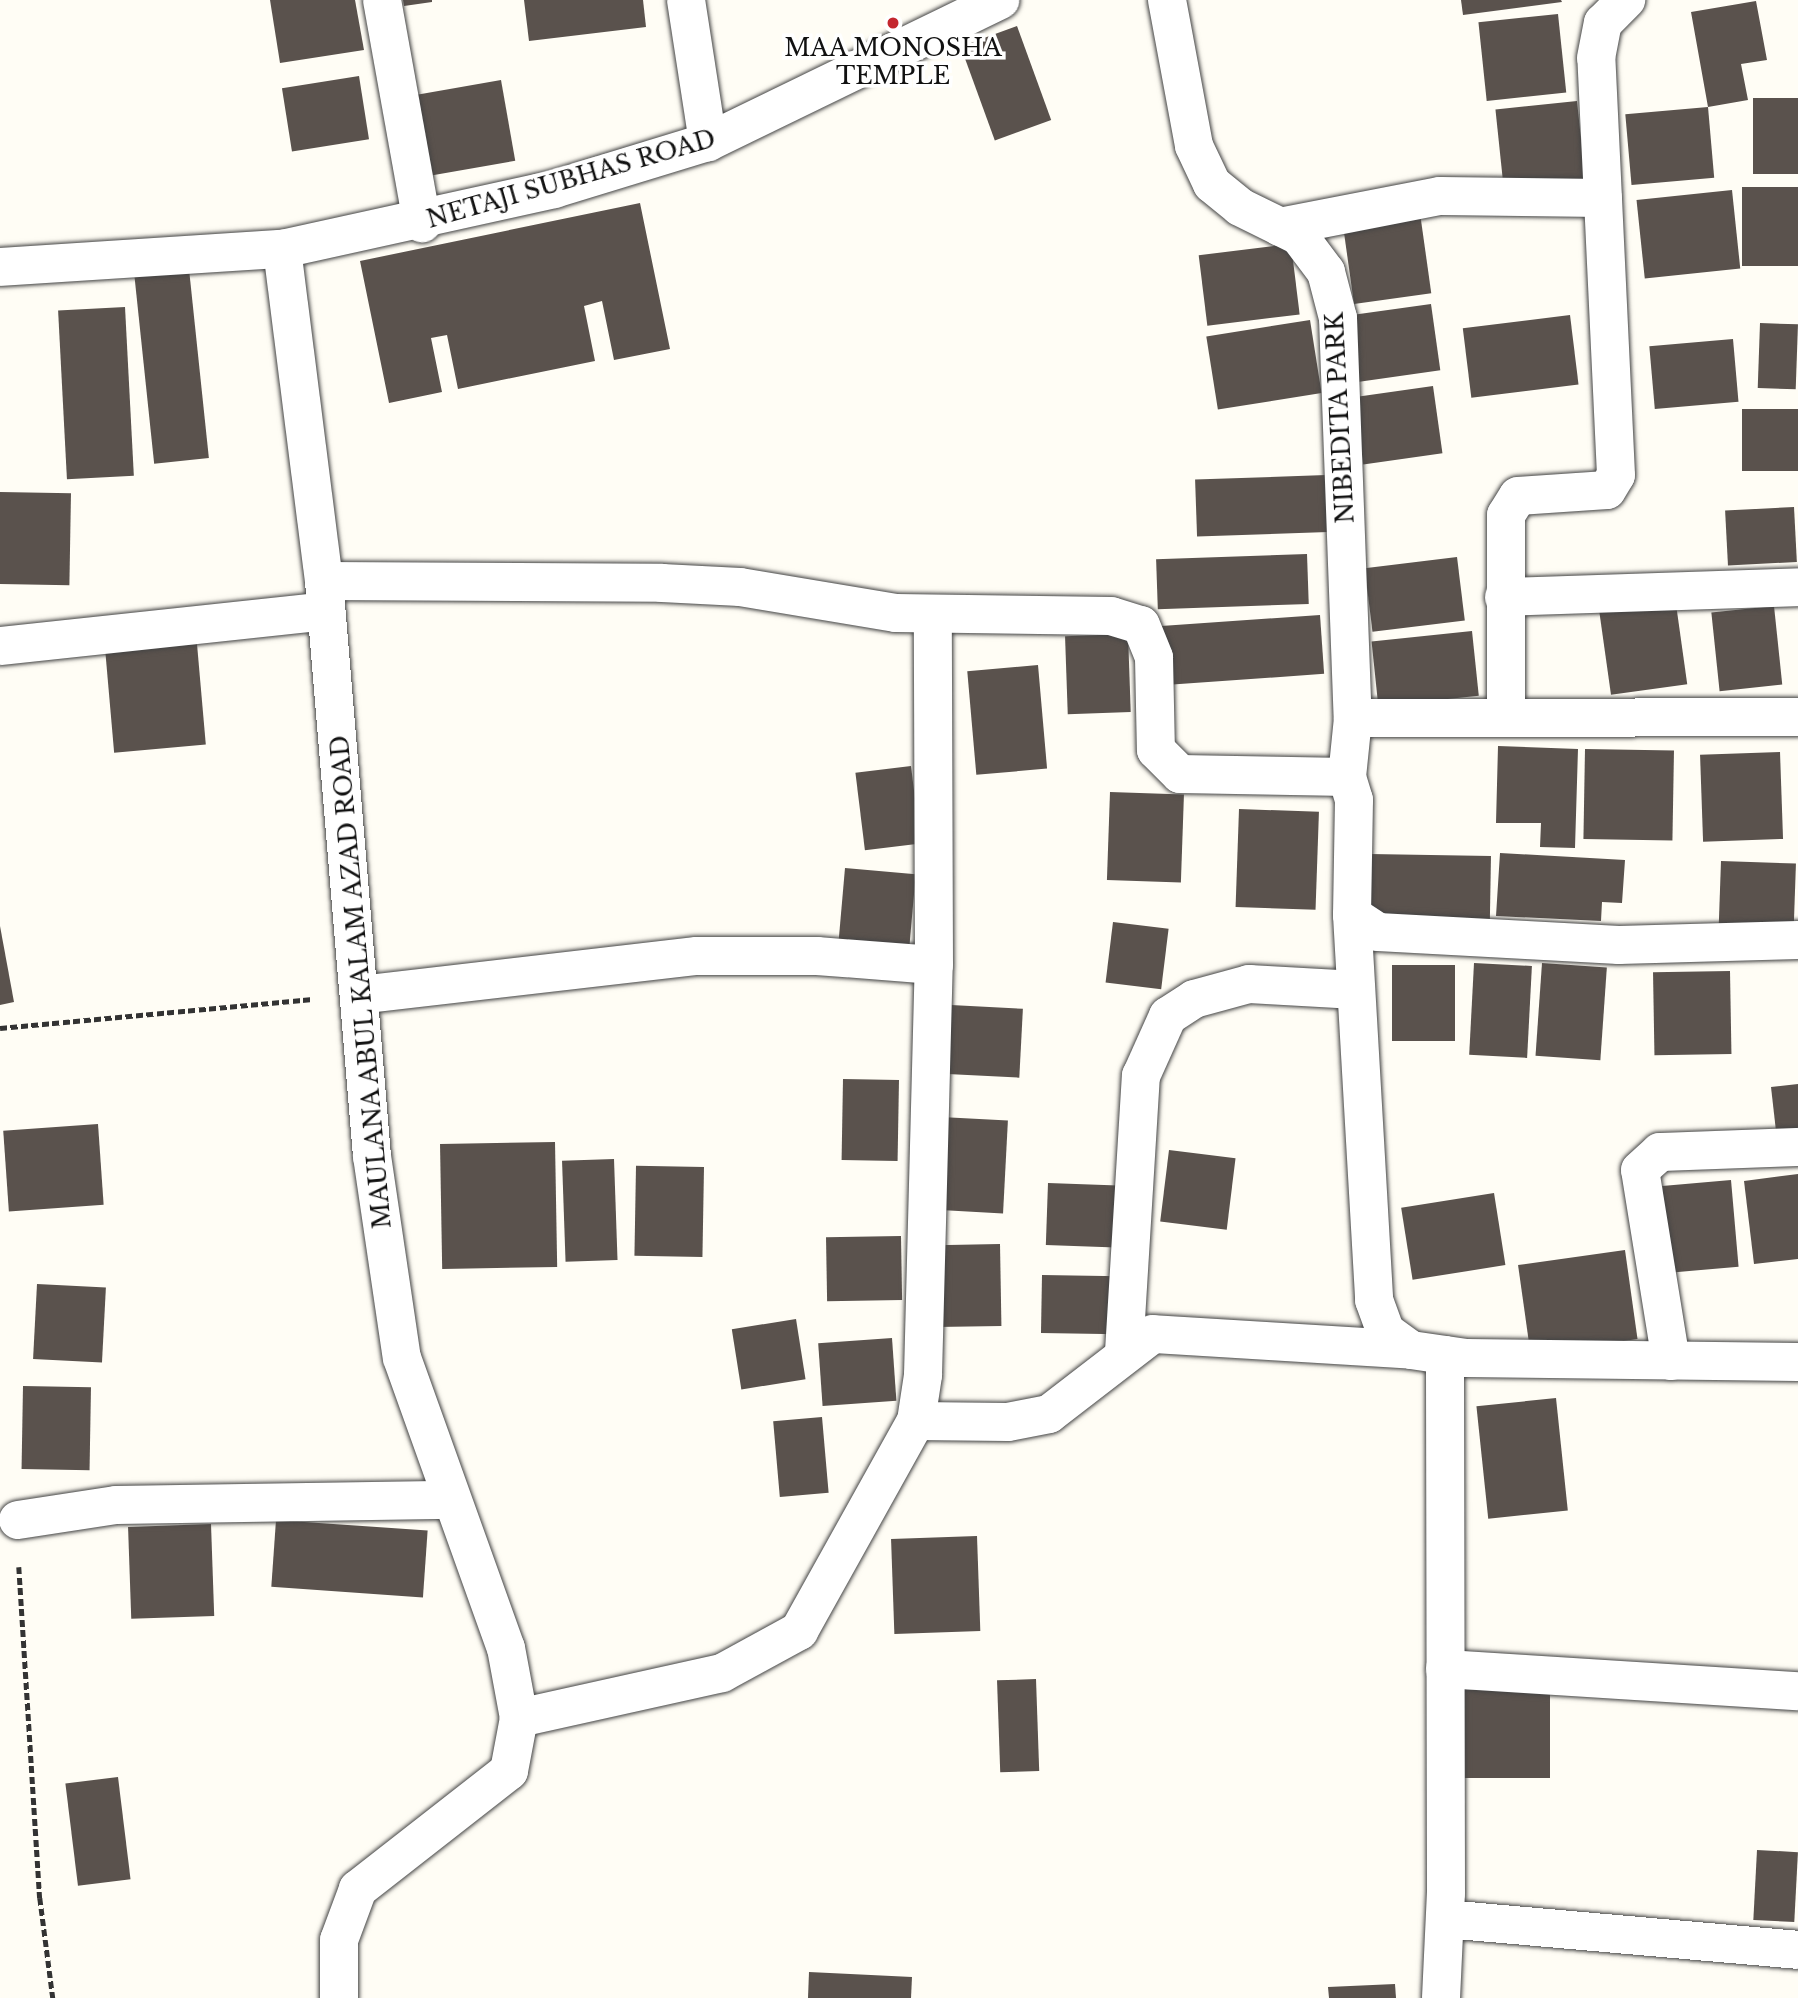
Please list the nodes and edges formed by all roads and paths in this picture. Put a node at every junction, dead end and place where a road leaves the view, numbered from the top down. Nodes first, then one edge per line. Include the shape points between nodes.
1 (382, 0) edge
2 (686, 0) edge
3 (1000, 0) edge
4 (1167, 0) edge
5 (1626, 0) edge
6 (708, 142) junction
7 (1603, 198) junction
8 (422, 223) junction
9 (1280, 227) junction
10 (282, 250) junction
11 (0, 267) edge
12 (1798, 587) edge
13 (325, 596) junction
14 (1504, 597) junction
15 (933, 614) junction
16 (0, 646) edge
17 (1506, 717) junction
18 (1798, 717) edge
19 (1353, 718) junction
20 (1347, 777) junction
21 (1352, 915) junction
22 (1798, 940) edge
23 (934, 965) junction
24 (1356, 990) junction
25 (359, 995) junction
26 (0, 1028) edge
27 (1798, 1147) edge
28 (1124, 1352) junction
29 (1428, 1352) junction
30 (1671, 1361) junction
31 (1798, 1362) edge
32 (916, 1421) junction
33 (452, 1500) junction
34 (18, 1520) joint
35 (1445, 1669) junction
36 (1798, 1691) edge
37 (519, 1718) junction
38 (1445, 1919) junction
39 (1798, 1950) edge
40 (53, 1998) edge
41 (340, 1998) edge
42 (1441, 1998) edge

1 - 8 street
2 - 6 street
3 - 6 street, NETAJI SUBHAS ROAD
4 - 9 street, NIBEDITA PARK via 1194,146 1212,184
5 - 7 street via 1603,23 1596,58
6 - 8 street, NETAJI SUBHAS ROAD
7 - 9 street via 1440,196
7 - 14 street via 1616,475 1607,490 1518,496 1506,515
8 - 10 street, NETAJI SUBHAS ROAD
9 - 19 street, NIBEDITA PARK via 1299,236 1326,272 1338,318
10 - 11 street, NETAJI SUBHAS ROAD
10 - 13 street, MAULANA ABUL KALAM AZAD ROAD
12 - 14 street
13 - 15 street via 740,587
13 - 16 street
13 - 25 street, MAULANA ABUL KALAM AZAD ROAD
14 - 17 street
15 - 20 street via 1111,616 1141,625 1154,658 1156,750 1180,774
15 - 23 street
17 - 18 street
17 - 19 street
19 - 20 street, NIBEDITA PARK
20 - 21 street, NIBEDITA PARK via 1354,800
21 - 22 street via 1378,932 1422,937 1619,945
21 - 24 street, NIBEDITA PARK
23 - 25 street via 817,956 697,956
23 - 32 street via 923,1375
24 - 28 street via 1249,984 1194,999 1168,1016 1141,1076
24 - 29 street, NIBEDITA PARK via 1374,1300 1385,1331
25 - 26 path
25 - 33 street, MAULANA ABUL KALAM AZAD ROAD via 372,1156 402,1357
27 - 30 street via 1660,1152 1640,1170
28 - 29 street via 1153,1334 1187,1331
28 - 32 street via 1049,1414 1008,1422
29 - 30 street
29 - 35 street
30 - 31 street
32 - 37 street via 799,1631 722,1673
33 - 34 street via 116,1506
33 - 37 street, MAULANA ABUL KALAM AZAD ROAD via 506,1648
34 - 40 path via 38,1871
35 - 36 street
35 - 38 street
37 - 41 street, MAULANA ABUL KALAM AZAD ROAD via 509,1771 358,1889 339,1940
38 - 39 street
38 - 42 street

